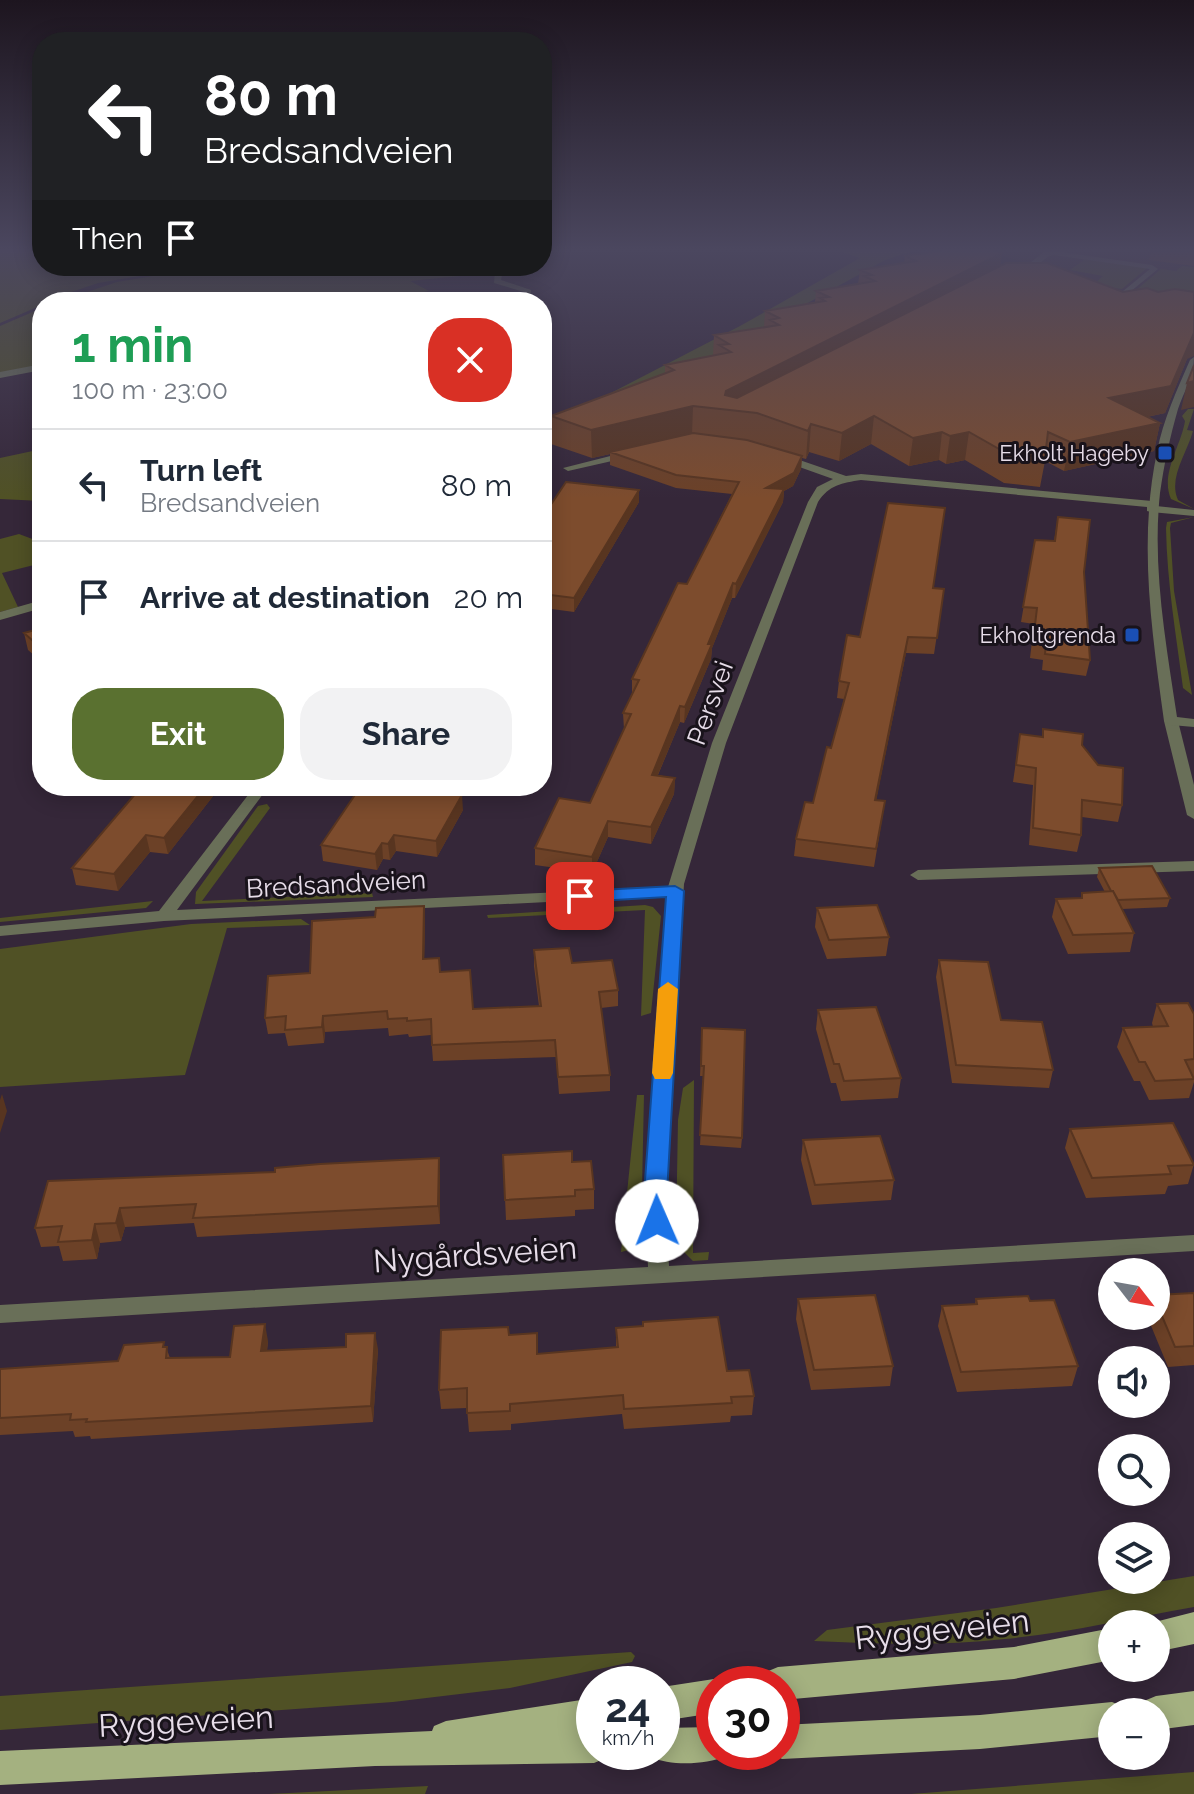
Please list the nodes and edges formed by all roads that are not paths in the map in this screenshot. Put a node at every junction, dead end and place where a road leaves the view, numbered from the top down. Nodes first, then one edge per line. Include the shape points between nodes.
1 (1194, 360) edge
2 (32, 369) edge
3 (0, 375) edge
4 (649, 450) edge
5 (774, 455) edge
6 (568, 468) dead end
7 (844, 479) junction
8 (1152, 506) junction
9 (1194, 513) edge
10 (32, 607) edge
11 (0, 616) edge
12 (1171, 721) junction
13 (1194, 723) edge
14 (254, 796) edge
15 (1194, 815) edge
16 (1194, 866) edge
17 (918, 875) dead end
18 (675, 891) junction
19 (164, 916) junction
20 (0, 931) edge
21 (1194, 1243) edge
22 (659, 1274) junction
23 (0, 1314) edge
24 (1194, 1628) edge
25 (1170, 1633) edge
26 (1098, 1647) edge
27 (800, 1682) edge
28 (1194, 1708) edge
29 (1170, 1711) edge
30 (576, 1718) edge
31 (1098, 1720) edge
32 (800, 1741) edge
33 (576, 1746) edge
34 (375, 1749) junction
35 (0, 1768) edge

1 - 8 street via 1164,437
2 - 3 street
4 - 6 street
5 - 7 street
7 - 8 street
7 - 18 street, Persvei via 821,489 813,502 719,743
8 - 9 street
8 - 12 street via 1154,604
10 - 11 street
12 - 13 street
12 - 15 street
14 - 19 street
16 - 17 street
18 - 19 street, Bredsandveien
18 - 22 street, Persvei via 655,1194
19 - 20 street, Bredsandveien
21 - 22 street, Nygårdsveien
22 - 23 street, Nygårdsveien
24 - 25 main road
26 - 27 main road, Ryggeveien via 1014,1663
28 - 29 main road
30 - 34 main road, Ryggeveien
31 - 32 main road
33 - 34 main road, Ryggeveien
34 - 35 main road, Ryggeveien

